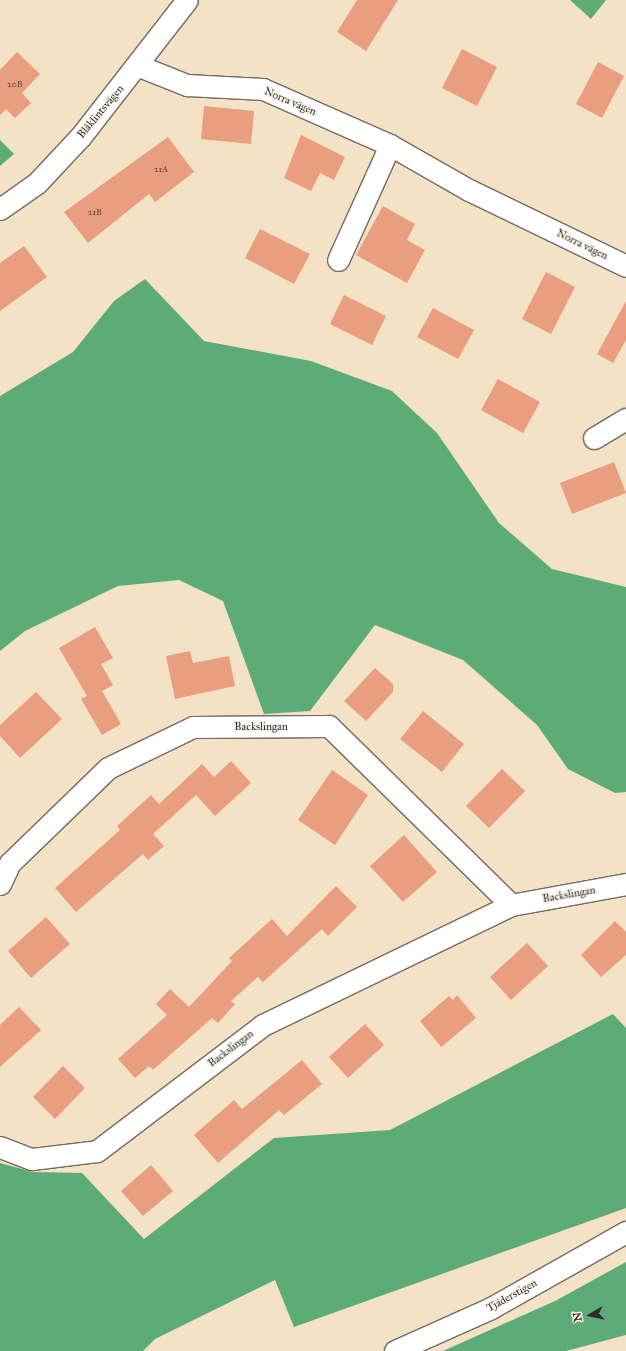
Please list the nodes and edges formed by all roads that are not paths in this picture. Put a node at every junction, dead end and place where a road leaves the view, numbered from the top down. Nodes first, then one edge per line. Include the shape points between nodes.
1 (187, 0) edge
2 (139, 66) junction
3 (390, 146) junction
4 (0, 209) edge
5 (338, 260) dead end
6 (626, 266) edge
7 (626, 419) edge
8 (594, 438) dead end
9 (0, 884) edge
10 (626, 884) edge
11 (511, 905) junction
12 (0, 1147) edge
13 (626, 1232) edge
14 (395, 1351) edge

1 - 2 street, Blåklintsvägen
2 - 3 street, Norra vägen via 187,85 263,89
2 - 4 street, Blåklintsvägen via 37,183
3 - 5 street
3 - 6 street, Norra vägen via 469,190
7 - 8 street
9 - 11 street, Backslingan via 10,863 108,768 151,747 193,727 329,726
10 - 11 street, Backslingan
11 - 12 street, Backslingan via 263,1025 97,1151 32,1159
13 - 14 street, Tjäderstigen via 491,1308

